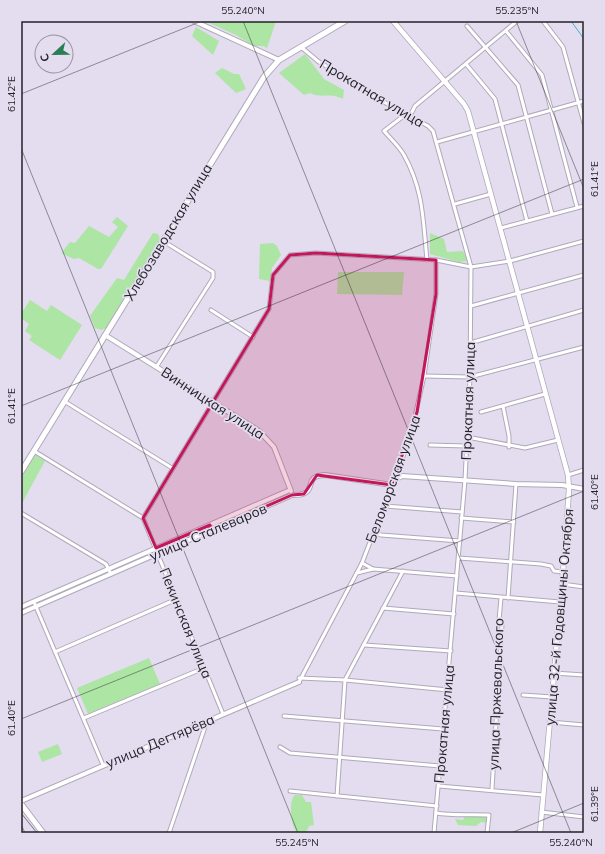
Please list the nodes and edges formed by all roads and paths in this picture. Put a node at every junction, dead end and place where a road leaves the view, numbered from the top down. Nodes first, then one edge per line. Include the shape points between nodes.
1 (194, 21) edge
2 (345, 21) edge
3 (392, 21) edge
4 (517, 21) edge
5 (543, 21) edge
6 (467, 26) dead end
7 (506, 31) junction
8 (301, 47) junction
9 (486, 47) junction
10 (279, 60) junction
11 (466, 64) junction
12 (444, 82) junction
13 (584, 101) edge
14 (578, 102) junction
15 (551, 110) junction
16 (408, 115) junction
17 (526, 116) junction
18 (584, 123) edge
19 (502, 124) junction
20 (474, 131) junction
21 (437, 142) junction
22 (491, 194) junction
23 (455, 204) junction
24 (584, 206) edge
25 (577, 207) junction
26 (552, 214) junction
27 (527, 221) junction
28 (501, 228) junction
29 (163, 241) junction
30 (584, 241) edge
31 (427, 260) junction
32 (436, 260) junction
33 (510, 261) junction
34 (471, 267) junction
35 (584, 275) edge
36 (518, 293) junction
37 (471, 306) junction
38 (211, 310) dead end
39 (584, 310) edge
40 (527, 326) junction
41 (105, 335) junction
42 (253, 337) junction
43 (470, 343) junction
44 (584, 347) edge
45 (536, 359) junction
46 (156, 366) junction
47 (424, 376) junction
48 (470, 377) junction
49 (546, 394) junction
50 (213, 400) junction
51 (64, 401) junction
52 (503, 406) junction
53 (481, 412) dead end
54 (467, 437) junction
55 (558, 440) junction
56 (430, 445) dead end
57 (466, 446) junction
58 (509, 447) junction
59 (34, 451) junction
60 (172, 468) junction
61 (584, 470) edge
62 (21, 472) edge
63 (568, 475) junction
64 (395, 480) junction
65 (464, 480) junction
66 (516, 484) junction
67 (392, 485) junction
68 (569, 487) junction
69 (584, 489) edge
70 (290, 490) junction
71 (292, 495) junction
72 (385, 506) junction
73 (462, 512) junction
74 (21, 513) edge
75 (143, 518) junction
76 (461, 518) junction
77 (514, 522) junction
78 (210, 524) junction
79 (212, 530) junction
80 (374, 532) junction
81 (460, 542) junction
82 (156, 548) junction
83 (158, 553) junction
84 (459, 558) junction
85 (511, 561) junction
86 (362, 563) junction
87 (108, 569) junction
88 (373, 569) junction
89 (403, 571) junction
90 (563, 572) junction
91 (357, 573) junction
92 (111, 574) junction
93 (457, 576) junction
94 (562, 584) junction
95 (584, 587) edge
96 (456, 593) junction
97 (501, 598) junction
98 (508, 598) junction
99 (177, 599) junction
100 (34, 602) junction
101 (560, 602) junction
102 (36, 606) junction
103 (21, 607) edge
104 (383, 608) junction
105 (21, 613) edge
106 (454, 614) junction
107 (364, 645) junction
108 (450, 651) junction
109 (55, 652) junction
110 (204, 668) junction
111 (554, 673) junction
112 (584, 675) edge
113 (299, 680) junction
114 (345, 680) junction
115 (448, 690) junction
116 (523, 695) dead end
117 (552, 697) junction
118 (223, 714) junction
119 (284, 716) dead end
120 (84, 718) junction
121 (341, 720) junction
122 (208, 721) junction
123 (550, 722) junction
124 (584, 725) edge
125 (443, 729) junction
126 (280, 746) dead end
127 (340, 758) junction
128 (103, 765) junction
129 (440, 766) junction
130 (439, 786) junction
131 (492, 789) junction
132 (290, 791) dead end
133 (543, 795) junction
134 (337, 796) junction
135 (21, 801) edge
136 (21, 804) edge
137 (437, 806) junction
138 (541, 812) junction
139 (436, 813) junction
140 (584, 817) edge
141 (43, 833) edge
142 (169, 833) edge
143 (434, 833) edge
144 (487, 833) edge
145 (540, 833) edge

1 - 10 street
2 - 8 main road, Хлебозаводская улица
3 - 12 main road, улица 32-й Годовщины Октября
4 - 7 street
5 - 14 street via 563,47
6 - 9 street
7 - 9 street
7 - 15 street via 542,75
8 - 10 main road, Хлебозаводская улица
8 - 16 street, Прокатная улица via 319,62
9 - 11 street
9 - 17 street via 518,85
10 - 29 main road, Хлебозаводская улица via 256,88
11 - 12 street
11 - 19 street via 495,99
12 - 16 street
12 - 20 main road, улица 32-й Годовщины Октября via 464,104
13 - 14 street
14 - 15 street
14 - 18 street
15 - 17 street
15 - 25 street
16 - 21 street, Прокатная улица via 428,126
16 - 31 street via 384,131 403,154 420,192
17 - 19 street
17 - 26 street
19 - 20 street
19 - 27 street
20 - 21 street
20 - 22 main road, улица 32-й Годовщины Октября
21 - 23 street, Прокатная улица
22 - 23 street
22 - 28 main road, улица 32-й Годовщины Октября
23 - 34 street, Прокатная улица
24 - 25 street
25 - 26 street
26 - 27 street
27 - 28 street
28 - 33 main road, улица 32-й Годовщины Октября
29 - 41 main road, Хлебозаводская улица
29 - 46 street via 213,272 213,278
30 - 33 street
31 - 32 street
31 - 42 street via 316,253 290,255 273,275 269,309
32 - 34 street
32 - 47 street, Беломорская улица via 436,294
33 - 34 street
33 - 36 main road, улица 32-й Годовщины Октября
34 - 37 street, Прокатная улица
35 - 36 street
36 - 37 street
36 - 40 main road, улица 32-й Годовщины Октября
37 - 43 street, Прокатная улица
38 - 42 street
39 - 40 street
40 - 43 street
40 - 45 main road, улица 32-й Годовщины Октября
41 - 46 street, Винницкая улица
41 - 51 main road, Хлебозаводская улица
42 - 50 street
43 - 48 street, Прокатная улица
44 - 45 street
45 - 48 street
45 - 49 main road, улица 32-й Годовщины Октября
46 - 50 street, Винницкая улица
47 - 48 street
47 - 64 street, Беломорская улица via 412,430
48 - 54 street, Прокатная улица
49 - 52 street
49 - 55 main road, улица 32-й Годовщины Октября
50 - 60 street
50 - 70 street, Винницкая улица via 268,438 274,447
51 - 59 main road, Хлебозаводская улица
51 - 60 street
52 - 53 street
52 - 58 street
54 - 57 street, Прокатная улица
54 - 58 street
55 - 58 street via 525,448
55 - 63 main road, улица 32-й Годовщины Октября
56 - 57 street
57 - 65 street, Прокатная улица
59 - 62 main road, Хлебозаводская улица
59 - 75 street
60 - 75 street
61 - 63 street
63 - 68 main road, улица 32-й Годовщины Октября
64 - 65 street via 402,476
64 - 67 street, Беломорская улица
65 - 66 street
65 - 73 street, Прокатная улица
66 - 68 street
66 - 77 street, улица Пржевальского
67 - 71 street, улица Сталеваров via 317,475 312,478 306,493
67 - 72 street, Беломорская улица
68 - 69 street
68 - 90 main road, улица 32-й Годовщины Октября
70 - 71 street, Винницкая улица
70 - 78 street, улица Сталеваров
71 - 79 street, улица Сталеваров
72 - 73 street
72 - 80 street, Беломорская улица
73 - 76 street, Прокатная улица
74 - 87 street via 106,564
75 - 82 street, Пекинская улица
76 - 77 street
76 - 81 street, Прокатная улица
77 - 85 street, улица Пржевальского
78 - 79 street
78 - 82 street, улица Сталеваров
79 - 83 street, улица Сталеваров
80 - 81 street via 381,535
80 - 86 street, Беломорская улица
81 - 84 street, Прокатная улица
82 - 83 street, Пекинская улица
82 - 87 street, улица Сталеваров
83 - 92 street, улица Сталеваров
83 - 99 street, Пекинская улица
84 - 85 street
84 - 93 street, Прокатная улица
85 - 90 street via 551,566 554,571
85 - 98 street, улица Пржевальского
86 - 88 street
86 - 91 street, Беломорская улица
87 - 92 street
87 - 100 street, улица Сталеваров
88 - 89 street
88 - 91 street
89 - 93 street
89 - 104 street
90 - 94 main road, улица 32-й Годовщины Октября
91 - 113 street, Беломорская улица
92 - 102 street, улица Сталеваров
93 - 96 street, Прокатная улица
94 - 95 street
94 - 101 main road, улица 32-й Годовщины Октября
96 - 97 street
96 - 106 street, Прокатная улица
97 - 98 street
97 - 131 street, улица Пржевальского via 499,620 502,624
98 - 101 street
99 - 109 street
99 - 110 street, Пекинская улица
100 - 102 street
100 - 103 street, улица Сталеваров
101 - 111 main road, улица 32-й Годовщины Октября
102 - 105 street, улица Сталеваров
102 - 109 street
104 - 106 street
104 - 107 street
106 - 108 street, Прокатная улица
107 - 108 street
107 - 114 street
108 - 115 street, Прокатная улица
109 - 120 street
110 - 118 street, Пекинская улица
110 - 120 street
111 - 112 street
111 - 117 main road, улица 32-й Годовщины Октября
113 - 114 street
113 - 118 street, улица Дегтярёва
114 - 115 street
114 - 121 street
115 - 125 street, Прокатная улица
116 - 117 street
117 - 123 main road, улица 32-й Годовщины Октября
118 - 122 street, улица Дегтярёва
119 - 121 street
120 - 128 street
121 - 125 street
121 - 127 street
122 - 128 street, улица Дегтярёва
122 - 142 street
123 - 124 street
123 - 133 main road, улица 32-й Годовщины Октября
125 - 129 street, Прокатная улица
126 - 127 street via 290,753
127 - 129 street
127 - 134 street
128 - 135 street, улица Дегтярёва
129 - 130 street, Прокатная улица
130 - 131 street
130 - 137 street, Прокатная улица
131 - 133 street
132 - 134 street
133 - 138 main road, улица 32-й Годовщины Октября
134 - 137 street
136 - 141 main road
137 - 139 street, Прокатная улица
138 - 140 street
138 - 145 main road, улица 32-й Годовщины Октября
139 - 143 street, Прокатная улица
139 - 144 street via 488,815

